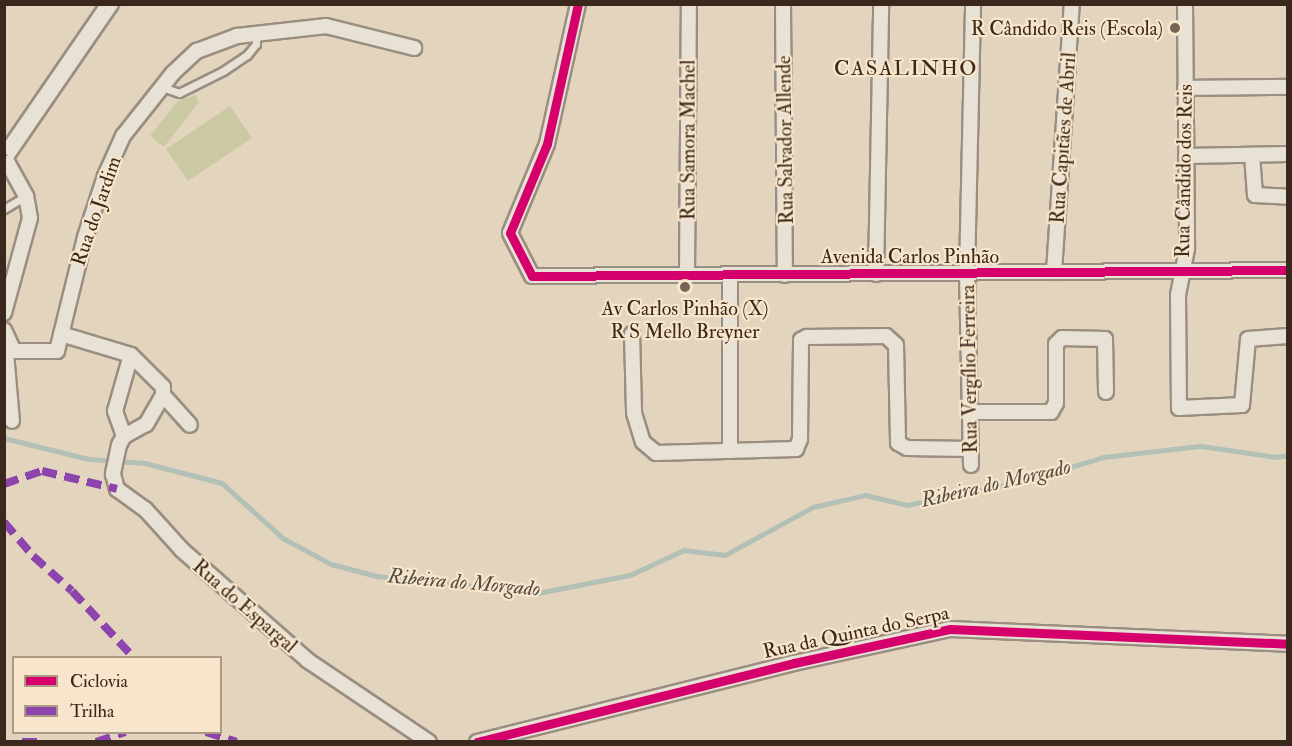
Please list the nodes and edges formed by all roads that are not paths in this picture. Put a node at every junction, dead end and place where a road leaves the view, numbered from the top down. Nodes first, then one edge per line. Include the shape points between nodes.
1 (110, 4) edge
2 (578, 4) edge
3 (689, 4) edge
4 (783, 4) edge
5 (881, 4) edge
6 (973, 4) edge
7 (1072, 4) edge
8 (1185, 4) edge
9 (256, 33) junction
10 (414, 48) dead end
11 (162, 87) junction
12 (1287, 87) edge
13 (1185, 88) junction
14 (1287, 154) edge
15 (1252, 155) junction
16 (1186, 156) junction
17 (5, 158) edge
18 (26, 196) junction
19 (1287, 197) edge
20 (4, 209) edge
21 (1287, 270) edge
22 (1183, 271) junction
23 (1054, 272) junction
24 (968, 273) junction
25 (876, 274) junction
26 (687, 275) junction
27 (730, 275) junction
28 (785, 275) junction
29 (4, 314) edge
30 (4, 330) edge
31 (61, 334) junction
32 (632, 334) dead end
33 (1287, 336) edge
34 (8, 352) edge
35 (131, 355) junction
36 (1106, 392) dead end
37 (163, 395) junction
38 (971, 412) junction
39 (12, 421) dead end
40 (190, 425) dead end
41 (121, 440) junction
42 (971, 449) junction
43 (730, 451) junction
44 (971, 465) dead end
45 (1287, 644) edge
46 (429, 741) edge
47 (477, 741) edge

1 - 17 street
2 - 26 street, Avenida Carlos Pinhão via 548,144 510,233 534,277
3 - 26 street, Rua Samora Machel
4 - 28 street, Rua Salvador Allende
5 - 25 street
6 - 24 street, Rua Vergílio Ferreira
7 - 23 street, Rua Capitães de Abril
8 - 13 street, Rua Cândido dos Reis
9 - 10 street, Rua do Jardim via 326,26
9 - 11 street, Rua do Jardim via 197,51
9 - 11 lane via 256,44 247,55 223,71 179,93
11 - 31 street, Rua do Jardim via 123,136 105,176
12 - 13 street
13 - 16 street, Rua Cândido dos Reis
14 - 15 street
15 - 16 street
15 - 19 street via 1255,195
16 - 22 street, Rua Cândido dos Reis via 1187,249
17 - 18 street
18 - 20 lane
18 - 29 street via 30,223
21 - 22 street, Avenida Carlos Pinhão
22 - 23 street, Avenida Carlos Pinhão
22 - 33 street, Rua Cândido dos Reis via 1178,295 1179,408 1242,405 1248,339
23 - 24 street, Avenida Carlos Pinhão
24 - 25 street, Avenida Carlos Pinhão
24 - 38 street, Rua Vergílio Ferreira
25 - 28 street, Avenida Carlos Pinhão
26 - 27 street, Avenida Carlos Pinhão
27 - 28 street, Avenida Carlos Pinhão
27 - 43 street
30 - 34 street
31 - 34 street via 52,354
31 - 35 street
32 - 43 street via 634,413 645,446 656,453
34 - 39 street
35 - 37 street via 162,384
35 - 41 street, Rua do Espargal via 115,411
36 - 38 street via 1105,339 1062,338 1056,344 1056,403 1051,412
37 - 40 street
37 - 41 street via 143,426
38 - 42 street, Rua Vergílio Ferreira
41 - 46 street, Rua do Espargal via 113,474 117,489 145,509 182,550 307,660
42 - 43 street via 907,448 898,443 896,345 886,336 804,338 799,348 798,447
42 - 44 street, Rua Vergílio Ferreira
45 - 47 street, Rua da Quinta do Serpa via 950,629

